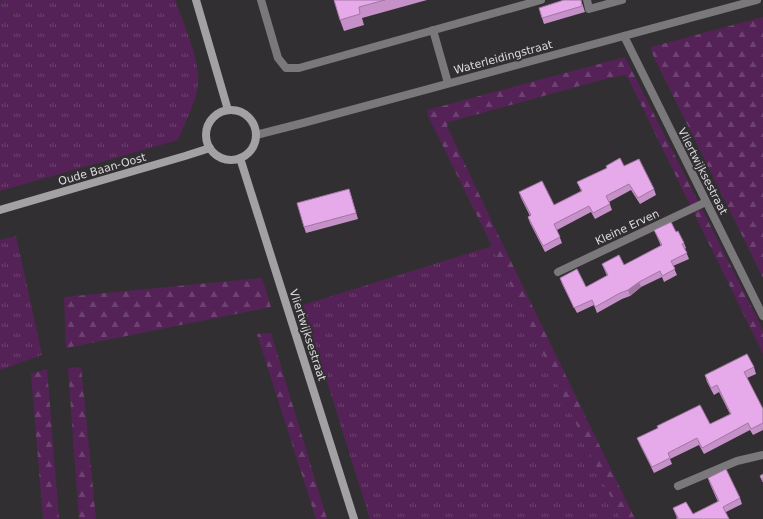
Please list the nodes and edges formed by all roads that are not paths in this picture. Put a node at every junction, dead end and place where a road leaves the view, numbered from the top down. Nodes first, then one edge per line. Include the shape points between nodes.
1 (196, 0) edge
2 (261, 0) edge
3 (541, 0) edge
4 (586, 0) edge
5 (622, 0) edge
6 (756, 0) edge
7 (433, 30) junction
8 (624, 36) junction
9 (448, 83) junction
10 (228, 110) junction
11 (256, 135) junction
12 (210, 148) junction
13 (240, 158) junction
14 (706, 202) junction
15 (0, 210) edge
16 (558, 272) dead end
17 (763, 316) edge
18 (763, 455) edge
19 (678, 486) dead end
20 (354, 519) edge

1 - 10 street
2 - 7 street via 278,58 286,68 299,68
3 - 7 street
4 - 5 street via 589,9
6 - 8 street, Waterleidingstraat
7 - 9 street
8 - 9 street, Waterleidingstraat
8 - 14 street, Vliertwijksestraat
9 - 11 street, Waterleidingstraat
10 - 11 street via 246,115 252,122
10 - 12 street via 217,114 209,123 206,140
11 - 13 street via 251,149
12 - 13 street via 218,156 228,160
12 - 15 street, Oude Baan-Oost
13 - 20 street, Vliertwijksestraat
14 - 16 street, Kleine Erven
14 - 17 street, Vliertwijksestraat
18 - 19 street via 737,461

